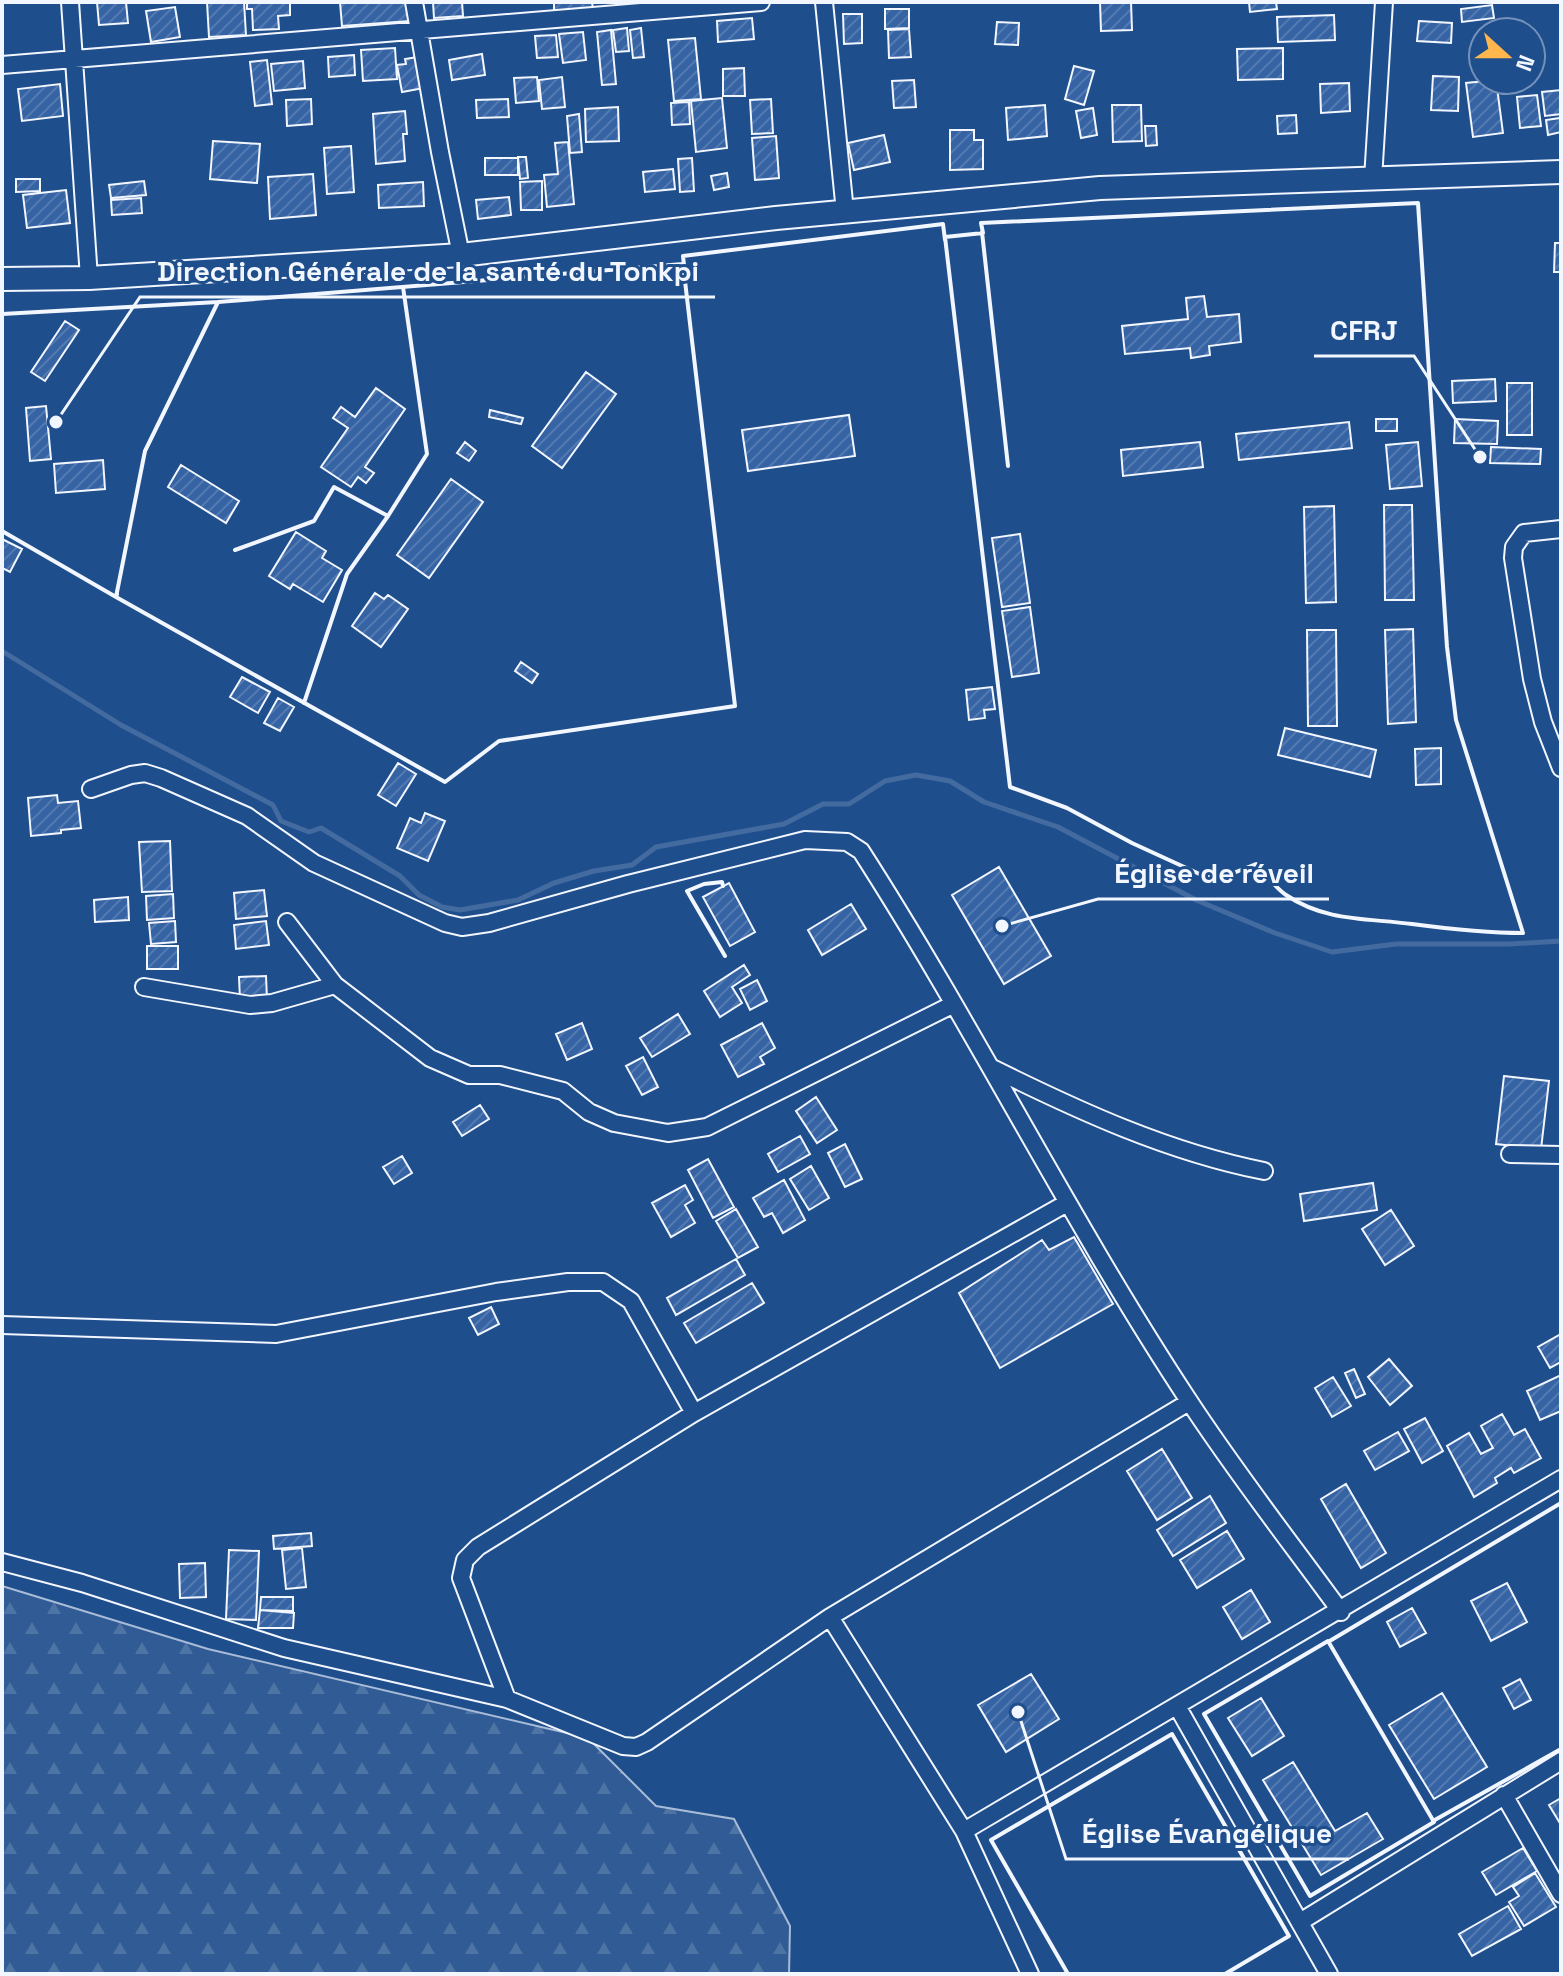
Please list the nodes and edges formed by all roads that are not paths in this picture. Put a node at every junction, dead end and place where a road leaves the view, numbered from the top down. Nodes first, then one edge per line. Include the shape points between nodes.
1 (70, 2) edge
2 (414, 2) edge
3 (761, 2) edge
4 (824, 2) edge
5 (1384, 2) edge
6 (417, 31) junction
7 (75, 61) junction
8 (2, 65) edge
9 (1561, 172) edge
10 (1373, 179) junction
11 (845, 212) junction
12 (461, 255) junction
13 (89, 278) junction
14 (2, 279) edge
15 (1561, 529) edge
16 (1561, 768) edge
17 (91, 789) dead end
18 (287, 922) dead end
19 (335, 985) junction
20 (144, 987) dead end
21 (954, 1004) junction
22 (990, 1067) junction
23 (1510, 1154) dead end
24 (1561, 1155) edge
25 (1264, 1171) dead end
26 (1067, 1203) junction
27 (2, 1325) edge
28 (1189, 1402) junction
29 (694, 1413) junction
30 (1561, 1479) edge
31 (2, 1562) edge
32 (1341, 1612) junction
33 (830, 1617) junction
34 (507, 1699) junction
35 (1177, 1706) junction
36 (1561, 1761) edge
37 (1504, 1795) junction
38 (964, 1831) junction
39 (1561, 1894) edge
40 (1300, 1922) junction
41 (1030, 1974) edge
42 (1329, 1974) edge

1 - 7 street
2 - 6 street
3 - 6 street
4 - 11 street
5 - 10 street
6 - 7 street
6 - 12 street
7 - 8 street
7 - 13 street
9 - 10 main road
10 - 11 main road via 1100,188
11 - 12 main road
12 - 13 main road
13 - 14 main road
15 - 16 street via 1524,533 1513,558 1532,679
17 - 21 street via 131,775 161,778 247,816 314,863 462,927 805,840 847,842 861,851
18 - 19 street
19 - 20 street via 250,1005
19 - 21 street via 430,1058 469,1075 542,1084 614,1123 668,1133 707,1127
21 - 22 street
22 - 25 street via 1182,1151
22 - 26 street
23 - 24 street
26 - 28 street
26 - 29 street
27 - 29 street via 276,1334 496,1292 603,1282 631,1301
28 - 32 street
28 - 33 street
29 - 34 street via 465,1560 461,1578
30 - 32 street
31 - 34 street via 284,1648
32 - 35 street
33 - 34 street via 636,1747
33 - 38 street
35 - 38 street
35 - 40 street
36 - 37 street
37 - 39 street
37 - 40 street
38 - 41 street
40 - 42 street

